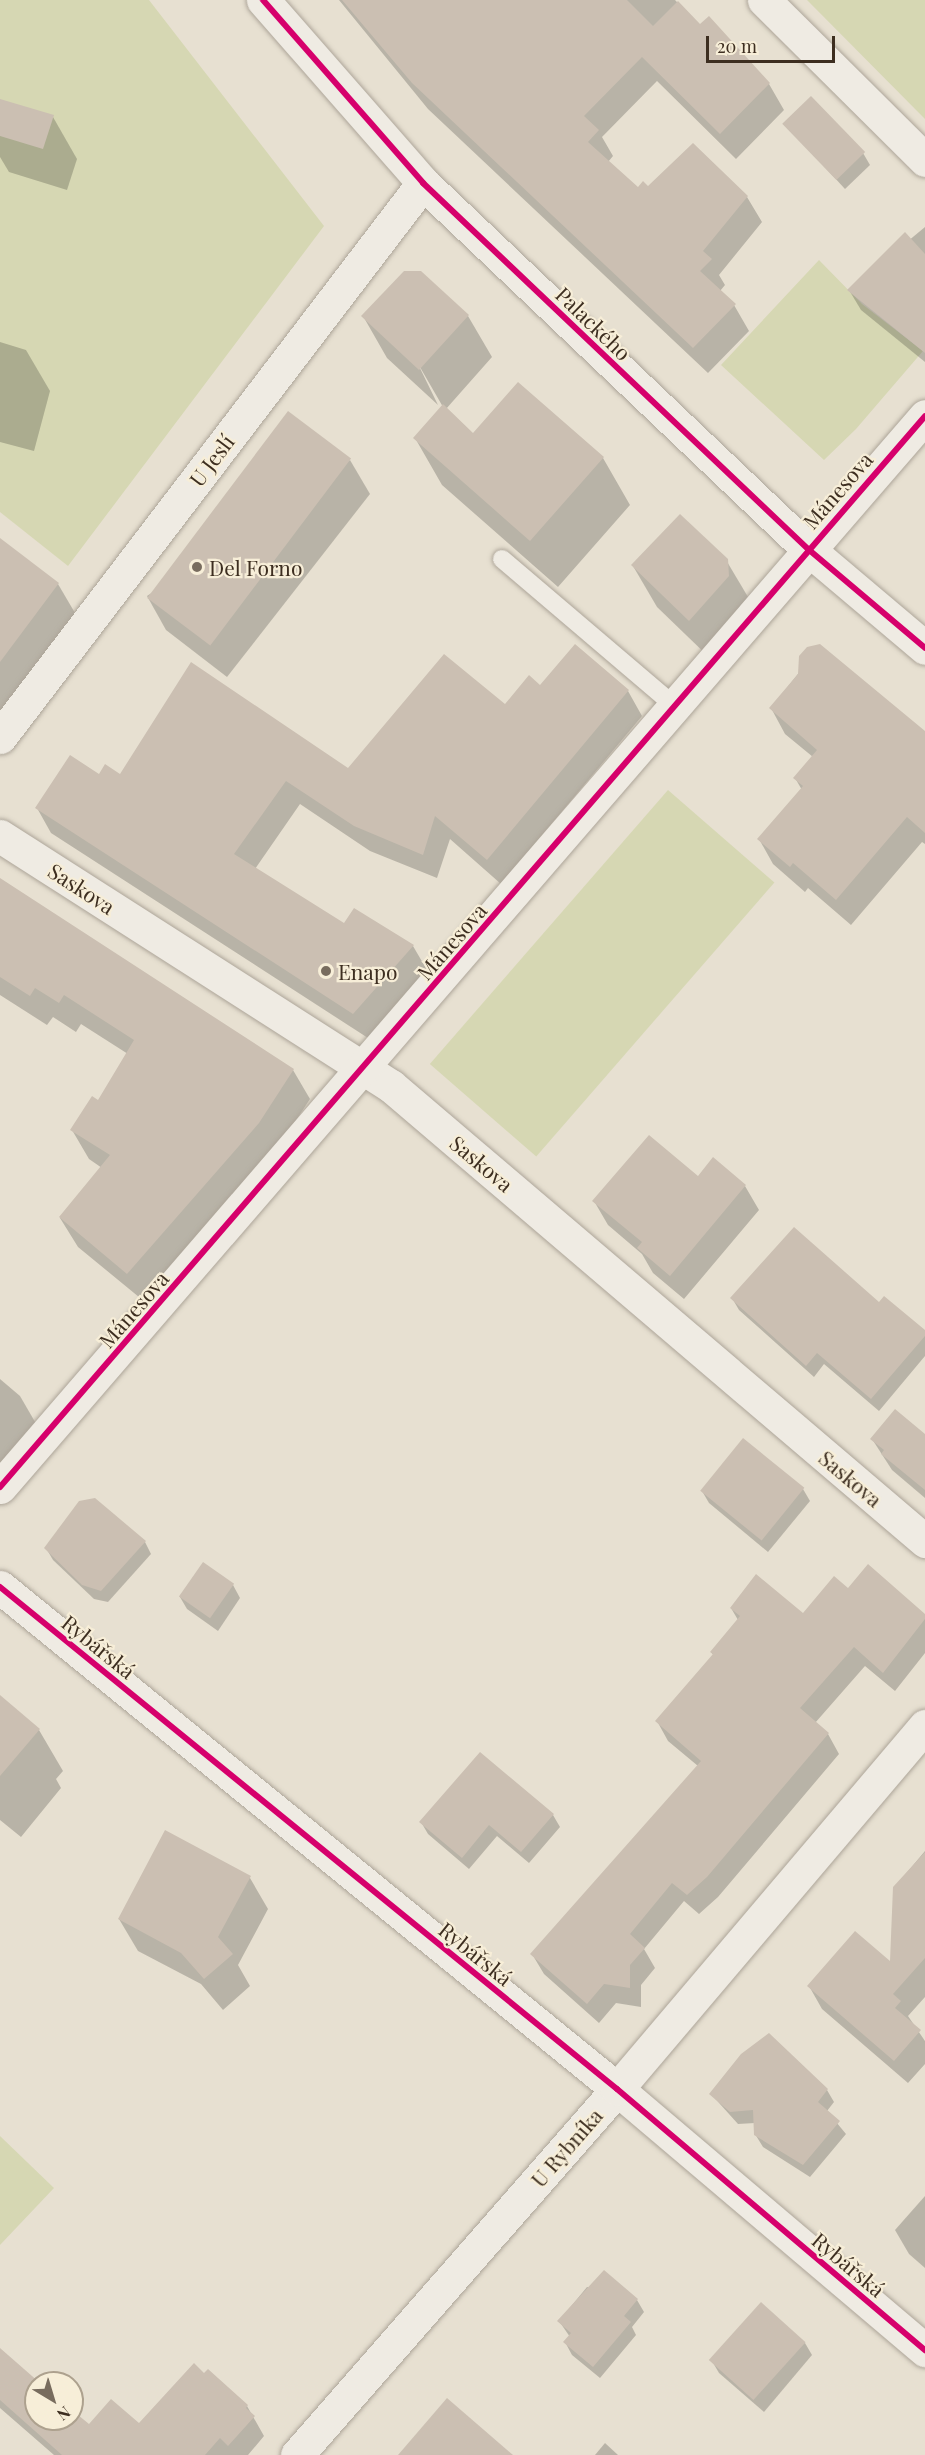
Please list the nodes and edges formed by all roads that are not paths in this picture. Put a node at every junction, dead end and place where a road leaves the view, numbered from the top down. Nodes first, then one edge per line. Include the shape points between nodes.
1 (263, 0) edge
2 (764, 0) edge
3 (925, 160) edge
4 (423, 183) junction
5 (925, 416) edge
6 (808, 549) junction
7 (502, 559) dead end
8 (925, 648) edge
9 (676, 707) junction
10 (0, 737) edge
11 (0, 836) edge
12 (364, 1068) junction
13 (0, 1486) edge
14 (925, 1541) edge
15 (0, 1587) edge
16 (925, 1726) edge
17 (617, 2089) junction
18 (925, 2350) edge
19 (297, 2455) edge

1 - 4 street, Palackého
2 - 3 street
4 - 6 street, Palackého
4 - 10 street, U Jeslí
5 - 6 street, Mánesova
6 - 8 street, Palackého
6 - 9 street, Mánesova
7 - 9 lane
9 - 12 street, Mánesova
11 - 12 street, Saskova
12 - 13 street, Mánesova
12 - 14 street, Saskova via 392,1086
15 - 17 street, Rybářská
16 - 17 street, U Rybníka
17 - 18 street, Rybářská
17 - 19 street, U Rybníka

